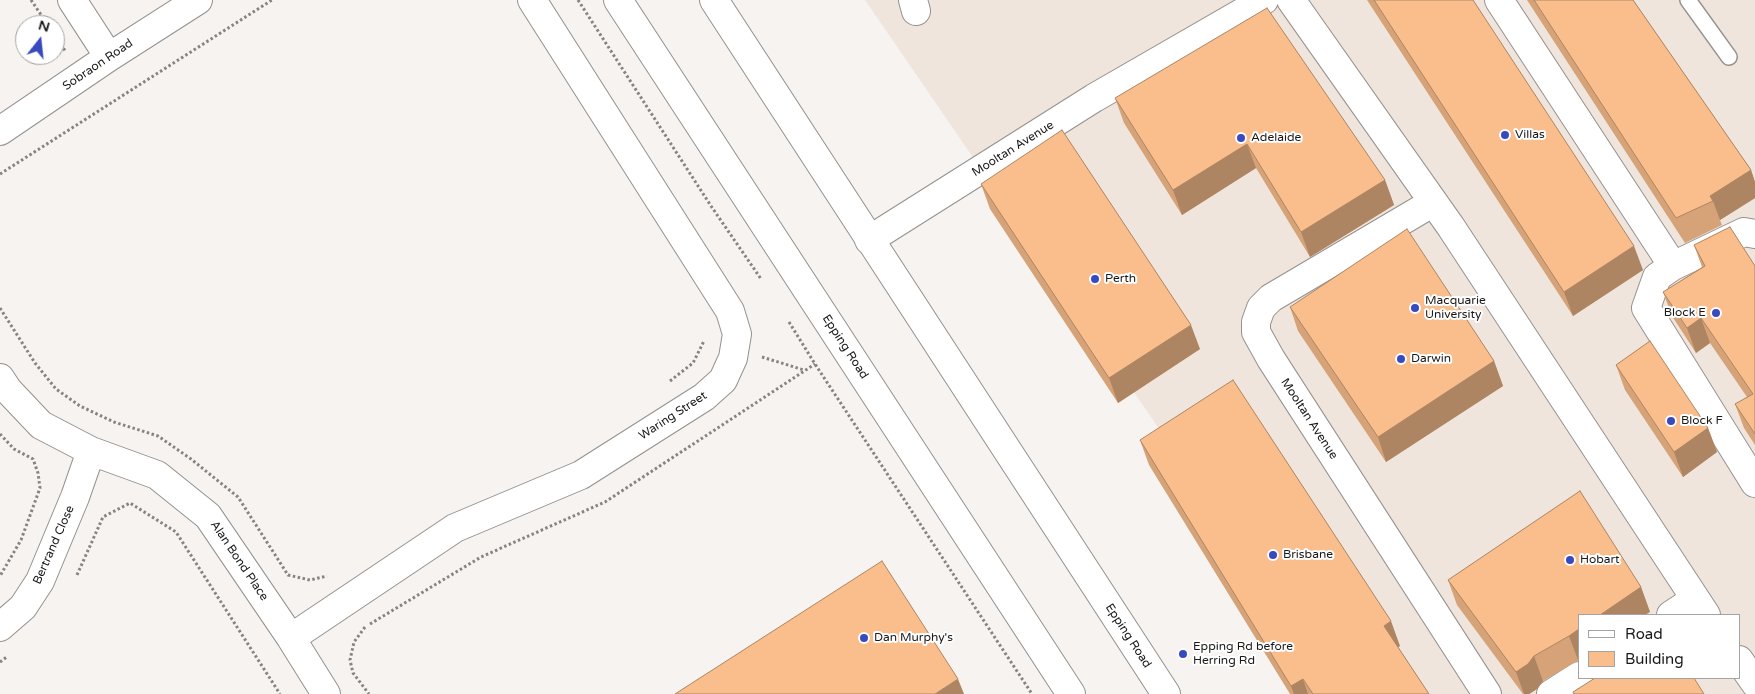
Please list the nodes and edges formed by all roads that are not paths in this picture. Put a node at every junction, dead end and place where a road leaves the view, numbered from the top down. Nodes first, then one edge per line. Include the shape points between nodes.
1 (72, 0) edge
2 (198, 0) edge
3 (532, 0) edge
4 (618, 0) edge
5 (714, 0) edge
6 (1264, 0) edge
7 (1291, 0) edge
8 (1499, 0) edge
9 (1688, 0) edge
10 (109, 56) junction
11 (1728, 56) dead end
12 (0, 131) edge
13 (1432, 203) junction
14 (1755, 234) edge
15 (869, 240) junction
16 (1673, 266) junction
17 (0, 378) edge
18 (91, 451) junction
19 (1755, 483) edge
20 (1700, 608) edge
21 (1675, 614) edge
22 (0, 627) edge
23 (291, 638) junction
24 (1740, 661) edge
25 (1578, 677) edge
26 (1755, 683) edge
27 (326, 694) edge
28 (1071, 694) edge
29 (1166, 694) edge
30 (1487, 694) edge
31 (1551, 694) edge

1 - 10 street
2 - 10 street, Sobraon Road
3 - 23 street, Waring Street via 730,311 737,334 733,358 723,380 688,408 581,475 456,528
4 - 28 street, Epping Road
5 - 15 street, Epping Road
6 - 15 street, Mooltan Avenue via 1094,98
7 - 13 street
8 - 16 street
9 - 11 lane
10 - 12 street, Sobraon Road
13 - 20 street via 1451,227
13 - 30 street, Mooltan Avenue via 1271,298 1261,308 1256,332
14 - 16 street via 1744,232
15 - 29 street, Epping Road
16 - 19 street via 1657,277 1646,308
17 - 18 street, Alan Bond Place via 40,425
18 - 22 street, Bertrand Close via 40,580 23,606
18 - 23 street, Alan Bond Place via 157,475 208,516
20 - 21 street
23 - 27 street, Alan Bond Place
24 - 26 street
25 - 31 street

